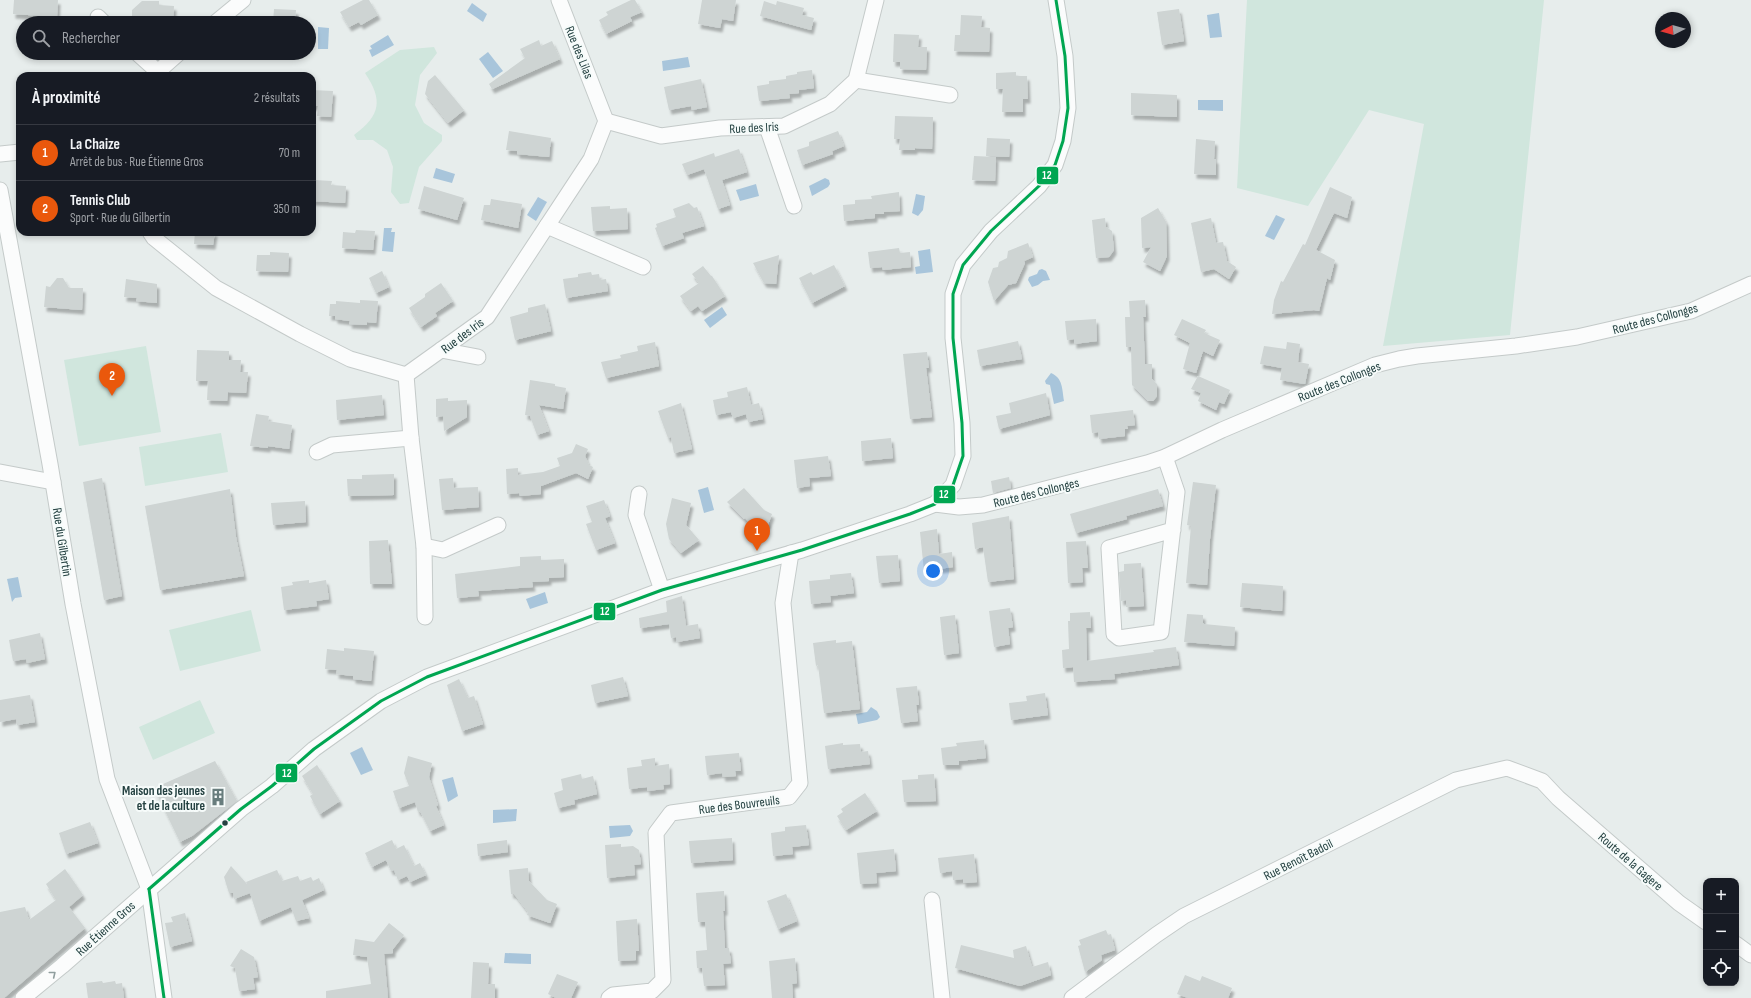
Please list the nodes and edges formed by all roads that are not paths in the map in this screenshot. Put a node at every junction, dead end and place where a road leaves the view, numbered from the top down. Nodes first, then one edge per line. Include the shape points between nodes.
1 (243, 0) edge
2 (559, 0) edge
3 (876, 0) edge
4 (1056, 0) edge
5 (224, 16) edge
6 (143, 60) edge
7 (171, 60) edge
8 (153, 72) edge
9 (157, 72) edge
10 (856, 80) junction
11 (950, 95) dead end
12 (606, 120) junction
13 (766, 126) junction
14 (16, 152) edge
15 (0, 154) edge
16 (0, 190) edge
17 (794, 206) dead end
18 (547, 226) junction
19 (153, 236) edge
20 (643, 267) dead end
21 (1751, 284) edge
22 (441, 350) junction
23 (478, 358) dead end
24 (406, 375) junction
25 (411, 438) junction
26 (317, 452) dead end
27 (1165, 457) junction
28 (0, 472) edge
29 (53, 482) junction
30 (639, 494) dead end
31 (936, 504) junction
32 (498, 525) dead end
33 (1173, 530) junction
34 (424, 546) junction
35 (791, 553) junction
36 (662, 590) junction
37 (425, 616) dead end
38 (1542, 781) joint
39 (149, 889) junction
40 (932, 900) dead end
41 (1703, 920) edge
42 (1739, 946) edge
43 (1751, 955) edge
44 (23, 998) edge
45 (164, 998) edge
46 (609, 998) edge
47 (942, 998) edge
48 (1072, 998) edge

1 - 5 street
2 - 12 street, Rue des Lilas
3 - 10 street
4 - 31 street via 1068,108 1063,141 1054,164 1039,186 991,231 963,265 952,294 963,456 953,485
6 - 8 street
7 - 9 street
10 - 11 street
10 - 13 street, Rue des Iris via 830,104 784,126
12 - 13 street, Rue des Iris via 661,136 720,128
12 - 18 street, Rue des Iris via 591,159
13 - 17 street
14 - 15 street
16 - 29 street, Rue du Gilbertin
18 - 20 street
18 - 22 street, Rue des Iris via 487,317
19 - 24 street via 216,288 350,359
21 - 27 street, Route des Collonges via 1691,311 1577,337 1417,356 1375,365
22 - 23 street
22 - 24 street, Rue des Iris
24 - 25 street
25 - 26 street via 332,445
25 - 34 street
27 - 31 street, Route des Collonges via 983,506 959,508
27 - 33 street via 1177,492
28 - 29 street
29 - 39 street, Rue du Gilbertin via 106,779
30 - 36 street via 636,515
31 - 35 street, Rue Étienne Gros
32 - 34 street via 443,550
33 - 33 street via 1161,632 1119,638 1114,634 1109,548
34 - 37 street
35 - 36 street, Rue Étienne Gros
35 - 46 street, Rue des Bouvreuils via 783,603 800,783 789,797 671,812 656,833 663,980 652,991
36 - 39 street, Rue Étienne Gros via 446,669 382,701 314,749
38 - 41 street, Route de la Gagere via 1558,798
38 - 48 street, Rue Benoît Badoil via 1507,768 1456,780 1184,916
44 -> 39 street, Rue Étienne Gros
39 - 45 street, Rue du Gilbertin
40 - 47 street
42 - 43 street

